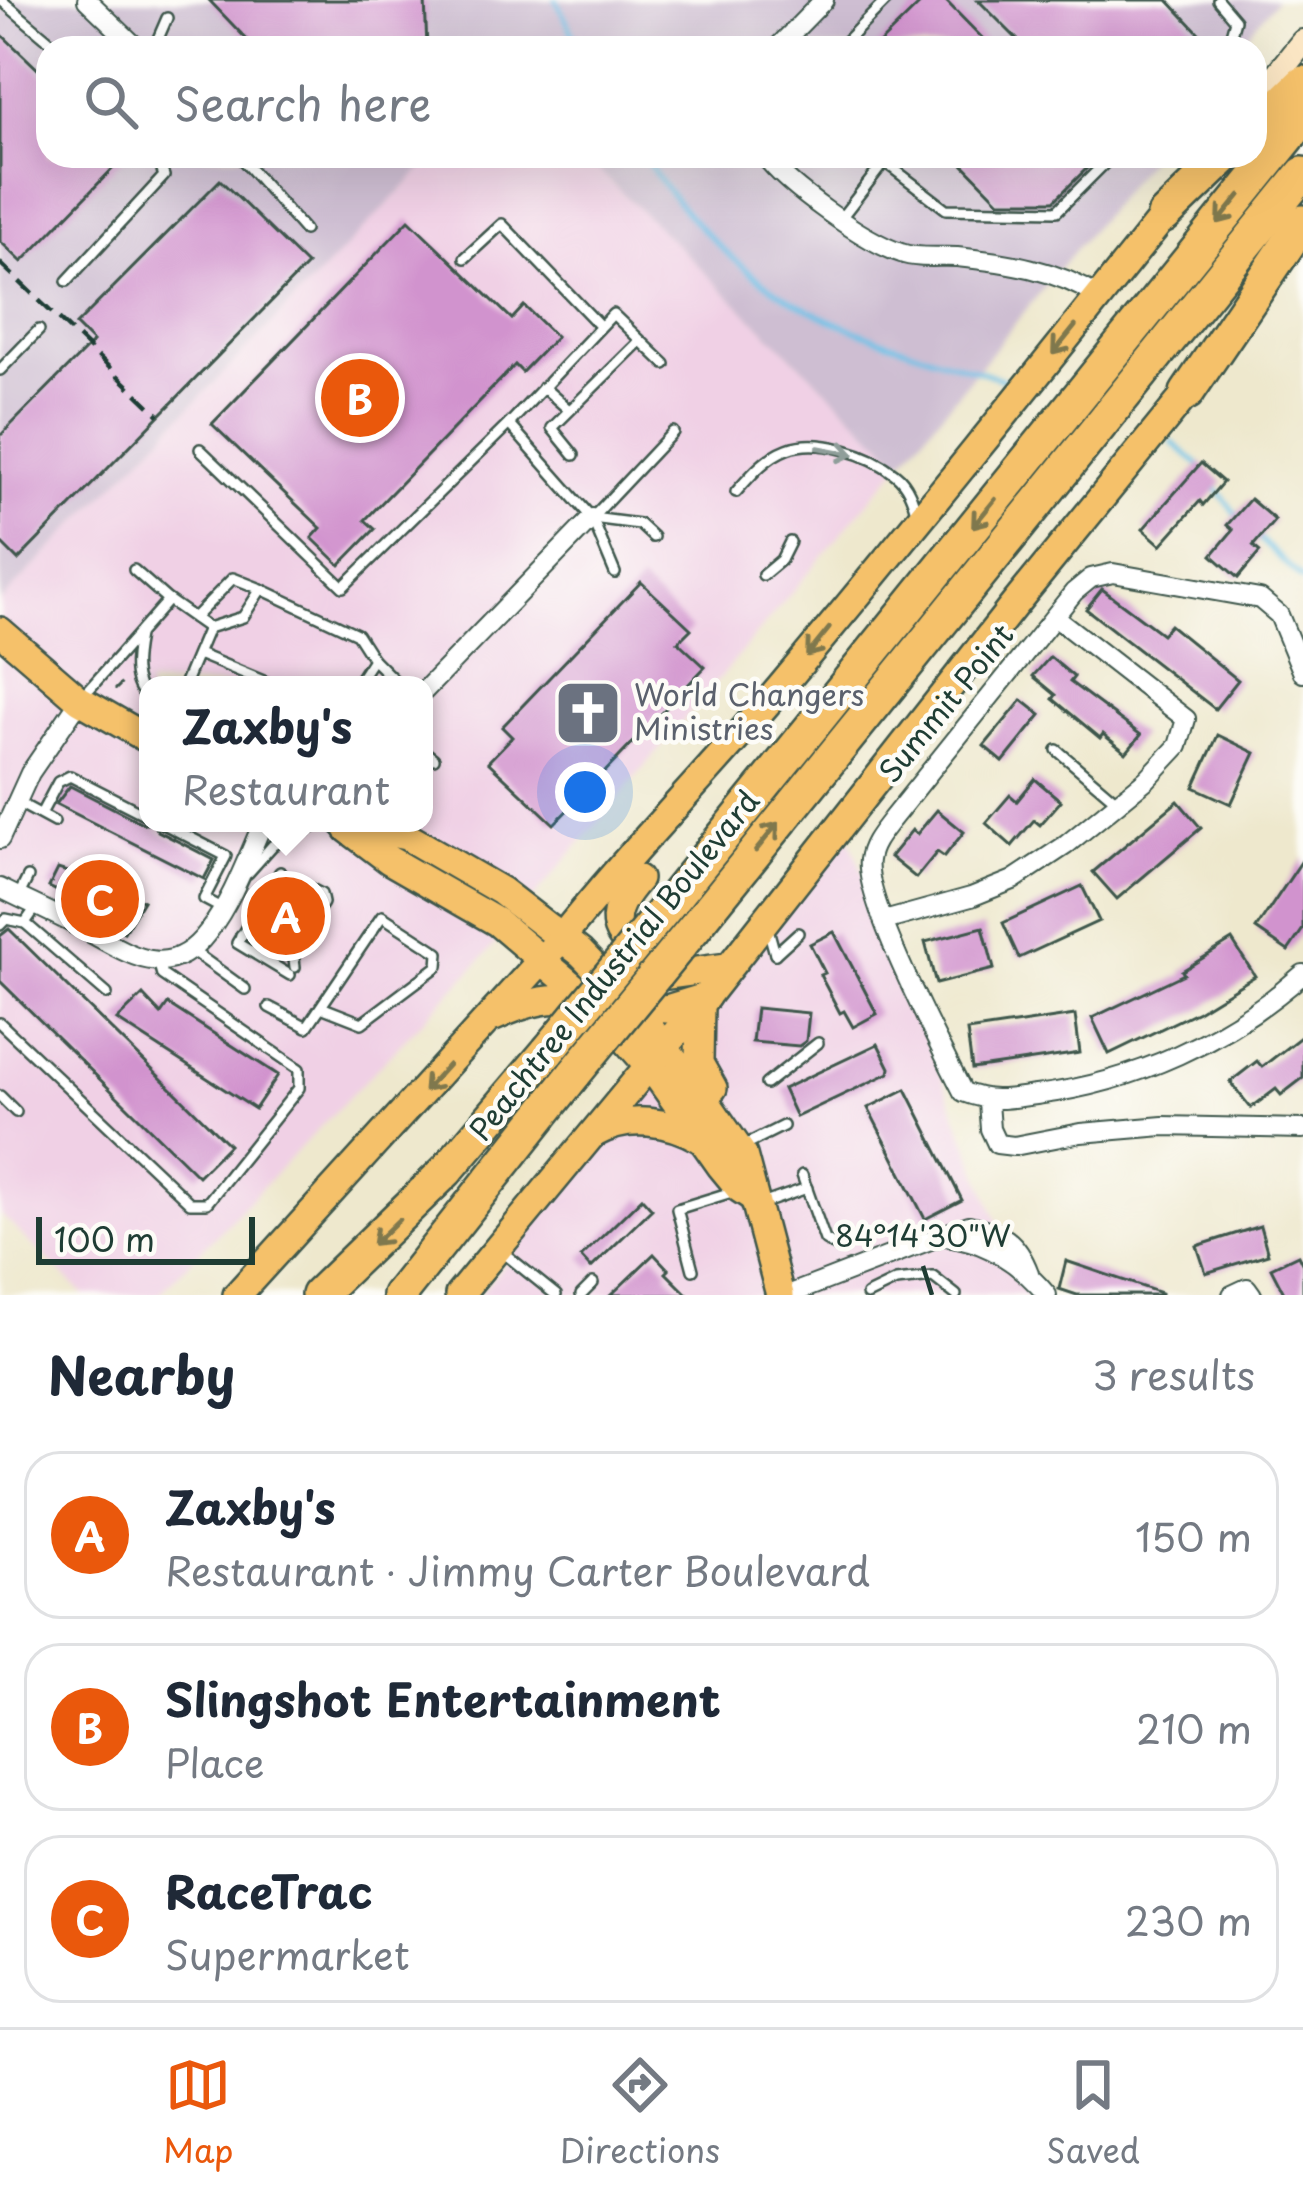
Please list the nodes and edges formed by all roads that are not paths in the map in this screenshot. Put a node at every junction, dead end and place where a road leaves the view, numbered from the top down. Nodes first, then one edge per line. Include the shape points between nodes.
1 (1, 0) edge
2 (88, 0) edge
3 (824, 0) edge
4 (886, 0) edge
5 (1218, 0) edge
6 (167, 18) dead end
7 (44, 36) edge
8 (124, 36) edge
9 (159, 36) edge
10 (789, 36) edge
11 (851, 36) edge
12 (1231, 36) edge
13 (1303, 42) edge
14 (1303, 82) edge
15 (1267, 87) edge
16 (1267, 117) edge
17 (1303, 119) edge
18 (1267, 164) edge
19 (161, 168) edge
20 (250, 168) edge
21 (774, 168) edge
22 (876, 168) edge
23 (896, 168) edge
24 (1100, 168) edge
25 (1202, 168) edge
26 (1214, 168) edge
27 (1263, 168) edge
28 (1303, 174) edge
29 (1164, 216) junction
30 (841, 218) junction
31 (1303, 222) edge
32 (304, 230) dead end
33 (1303, 252) edge
34 (465, 258) dead end
35 (68, 280) dead end
36 (1099, 297) junction
37 (600, 326) junction
38 (39, 330) dead end
39 (639, 342) junction
40 (665, 364) dead end
41 (0, 370) edge
42 (544, 387) junction
43 (1187, 393) junction
44 (569, 410) junction
45 (509, 424) junction
46 (673, 432) dead end
47 (200, 449) dead end
48 (574, 455) dead end
49 (736, 491) dead end
50 (592, 518) junction
51 (918, 519) junction
52 (653, 536) dead end
53 (790, 542) dead end
54 (134, 570) dead end
55 (615, 573) dead end
56 (763, 575) dead end
57 (1035, 579) junction
58 (260, 589) junction
59 (168, 600) junction
60 (1014, 605) junction
61 (1056, 618) junction
62 (194, 619) junction
63 (208, 628) junction
64 (0, 631) edge
65 (138, 636) junction
66 (198, 654) junction
67 (373, 659) junction
68 (1303, 674) edge
69 (188, 676) edge
70 (242, 676) edge
71 (362, 676) edge
72 (390, 676) edge
73 (433, 682) edge
74 (139, 691) edge
75 (80, 700) junction
76 (139, 734) edge
77 (1057, 750) dead end
78 (722, 756) junction
79 (1119, 803) junction
80 (10, 806) edge
81 (139, 811) edge
82 (40, 814) junction
83 (55, 822) dead end
84 (180, 832) edge
85 (259, 832) edge
86 (302, 832) edge
87 (353, 832) edge
88 (386, 832) edge
89 (0, 839) edge
90 (389, 860) junction
91 (280, 872) dead end
92 (28, 877) dead end
93 (9, 893) edge
94 (598, 896) junction
95 (37, 906) junction
96 (224, 907) junction
97 (766, 917) junction
98 (884, 921) junction
99 (25, 923) junction
100 (0, 925) edge
101 (548, 934) junction
102 (798, 934) dead end
103 (239, 939) junction
104 (190, 949) junction
105 (776, 954) junction
106 (734, 958) junction
107 (158, 961) junction
108 (1303, 974) edge
109 (245, 989) dead end
110 (107, 994) dead end
111 (602, 1000) junction
112 (703, 1000) junction
113 (269, 1006) dead end
114 (321, 1007) junction
115 (485, 1022) junction
116 (0, 1023) edge
117 (818, 1043) dead end
118 (663, 1057) junction
119 (766, 1084) dead end
120 (0, 1096) edge
121 (988, 1102) junction
122 (16, 1112) dead end
123 (1300, 1125) edge
124 (783, 1126) dead end
125 (592, 1136) junction
126 (705, 1141) junction
127 (749, 1143) junction
128 (802, 1175) dead end
129 (807, 1188) junction
130 (752, 1198) junction
131 (498, 1248) junction
132 (839, 1249) dead end
133 (693, 1270) dead end
134 (593, 1283) dead end
135 (465, 1288) edge
136 (237, 1295) edge
137 (318, 1295) edge
138 (399, 1295) edge
139 (556, 1295) edge
140 (581, 1295) edge
141 (784, 1295) edge
142 (868, 1295) edge
143 (956, 1295) edge
144 (1047, 1295) edge
145 (1232, 1295) edge
146 (1252, 1295) edge

1 - 7 lane
2 - 8 street
3 - 10 street
4 - 11 lane
5 - 12 lane via 1235,20
6 - 9 lane
13 - 15 main road
14 - 16 highway
17 -> 18 highway, Peachtree Industrial Boulevard, bridge
19 - 35 lane via 164,176
20 - 32 lane
21 - 30 street
22 - 30 lane
23 - 24 lane via 946,208 1036,212 1058,211
25 - 29 main road, Peachtree Industrial Boulevard
26 - 29 highway
27 -> 137 highway, Peachtree Industrial Boulevard, bridge via 548,1051 446,1171
138 -> 28 highway, Peachtree Industrial Boulevard, bridge
29 - 36 main road, Peachtree Industrial Boulevard
30 - 36 street via 903,254 1024,266
31 - 43 highway
33 - 43 main road
34 - 37 lane via 502,224
36 -> 51 main road, Peachtree Industrial Boulevard
37 - 39 lane via 613,314
37 - 42 lane
38 - 41 lane
39 - 40 lane
39 - 44 lane
42 - 44 lane
42 - 45 lane
43 - 57 main road
44 - 48 lane via 552,428
45 - 47 lane via 343,587
45 - 50 lane
46 - 50 lane
49 -> 51 lane via 789,448 823,446 896,475
50 - 52 lane via 639,524
50 - 55 lane
50 - 73 street
51 -> 78 main road, Peachtree Industrial Boulevard
53 - 56 lane
54 - 59 lane
57 - 60 main road
57 - 61 street via 1055,597
58 - 62 lane via 233,578
58 - 63 lane via 243,617
58 - 67 lane via 357,634
59 - 62 lane
59 - 65 lane
60 - 61 street via 1039,623
60 - 97 main road
61 - 68 street, Summit Point via 1091,578 1113,573 1260,598 1279,615
61 - 79 street via 1186,719 1178,746
61 - 98 street, Summit Point via 872,847 868,876
62 - 63 lane
63 - 66 lane
64 - 75 main road
65 - 74 lane
65 - 75 lane
66 - 69 lane
66 - 70 lane
67 - 71 lane
67 - 72 lane
75 - 76 main road
75 - 80 street
77 - 79 lane
78 - 94 main road, Peachtree Industrial Boulevard
78 - 106 main road via 722,783 617,903 615,917 630,945 668,975
79 - 98 street via 1013,880
80 - 82 lane
80 - 89 street
81 - 82 lane via 70,776
82 - 83 lane
84 - 96 lane via 226,856 204,899
85 - 96 street
86 - 96 lane via 273,845
87 - 90 main road
88 - 101 main road via 460,865
90 - 101 main road via 482,911
90 - 115 main road via 506,938 513,960 508,983
91 - 103 lane
92 - 93 lane
93 - 95 street
94 - 101 main road, Peachtree Industrial Boulevard
94 - 101 main road via 547,909
94 - 111 main road via 589,940
95 - 99 lane
95 - 107 street via 128,956
96 - 103 lane
96 - 104 street
97 - 105 lane
97 - 106 main road
98 - 121 street, Summit Point via 963,1092
99 - 100 lane
99 - 110 lane
101 - 111 main road
101 - 115 main road, Peachtree Industrial Boulevard
102 - 105 lane
103 - 103 lane via 287,883 321,894 292,951 292,971
104 - 107 street
104 - 109 lane
105 - 106 lane
106 - 112 main road
107 - 116 lane via 162,975 299,1070 298,1088 207,1203 190,1203
108 - 121 street via 1256,1010 1151,1067 1087,1089
111 - 112 main road via 676,1007
111 - 115 main road via 526,1004
111 - 118 main road
111 - 118 main road
111 - 135 main road via 619,1058 616,1088 472,1262
112 - 118 main road
112 - 127 main road via 699,1063
113 - 114 lane via 307,1027
114 - 114 lane via 382,916 439,953 438,966 362,1023
115 -> 136 main road, Peachtree Industrial Boulevard
117 - 119 lane
118 - 125 main road
118 - 126 main road
118 - 130 main road via 743,1155
120 - 122 lane
121 - 123 street, Summit Point via 998,1144 1014,1146 1163,1126
124 - 127 lane
125 - 126 main road via 640,1121
125 - 131 main road
126 - 130 main road
127 - 130 main road via 760,1178
128 - 129 lane
129 - 130 lane
129 - 132 lane via 825,1240
130 - 133 lane via 677,1209
130 - 141 main road
131 - 135 main road
131 - 139 lane
134 - 140 lane
141 - 144 street via 969,1225 1019,1248
142 - 143 lane via 896,1281 933,1277
145 - 146 street via 1247,1288

